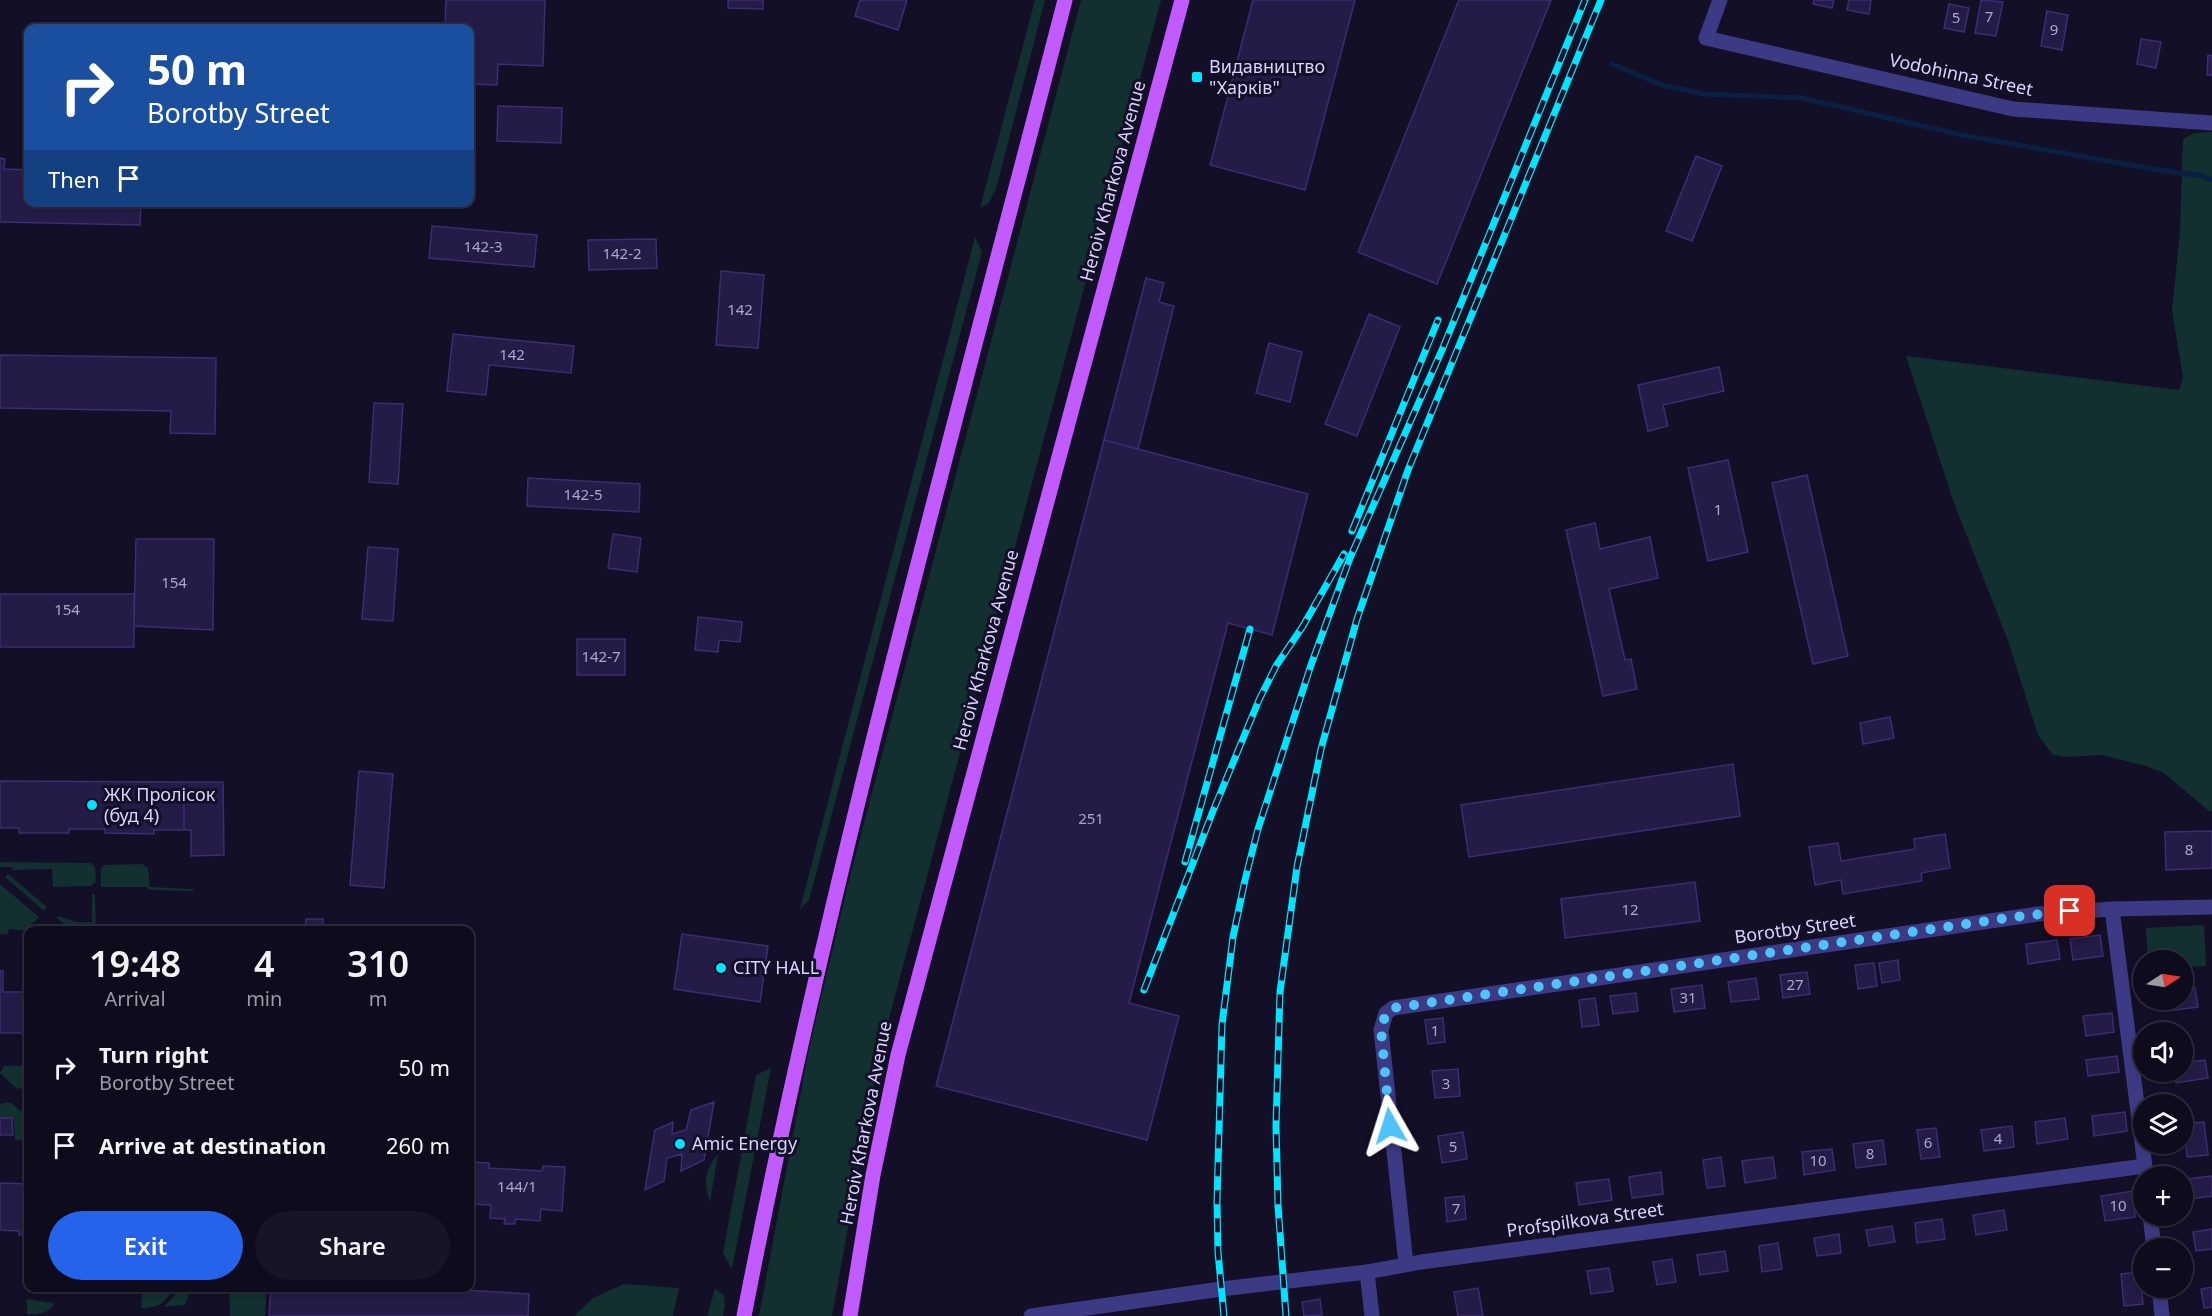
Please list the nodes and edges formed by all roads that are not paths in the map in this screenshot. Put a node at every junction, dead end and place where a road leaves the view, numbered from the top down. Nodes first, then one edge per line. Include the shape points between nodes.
1 (1065, 0) edge
2 (1182, 0) edge
3 (1720, 0) edge
4 (2212, 123) edge
5 (2212, 907) edge
6 (2112, 909) junction
7 (2144, 1166) edge
8 (2133, 1173) edge
9 (1406, 1264) junction
10 (1367, 1272) junction
11 (2160, 1298) edge
12 (744, 1316) edge
13 (850, 1316) edge
14 (1031, 1316) edge
15 (1372, 1316) edge
16 (2162, 1316) edge

1 - 12 main road via 825,933
2 - 13 main road, Heroiv Kharkova Avenue via 898,1055
3 - 4 street, Vodohinna Street via 1706,38 2013,109
5 - 6 street, Borotby Street
6 - 7 street
6 - 9 street, Borotby Street via 2038,914 1393,1008 1386,1013 1381,1029
8 - 9 street, Profspilkova Street
9 - 10 street, Profspilkova Street
10 - 14 street, Profspilkova Street
10 - 15 street
11 - 16 street

